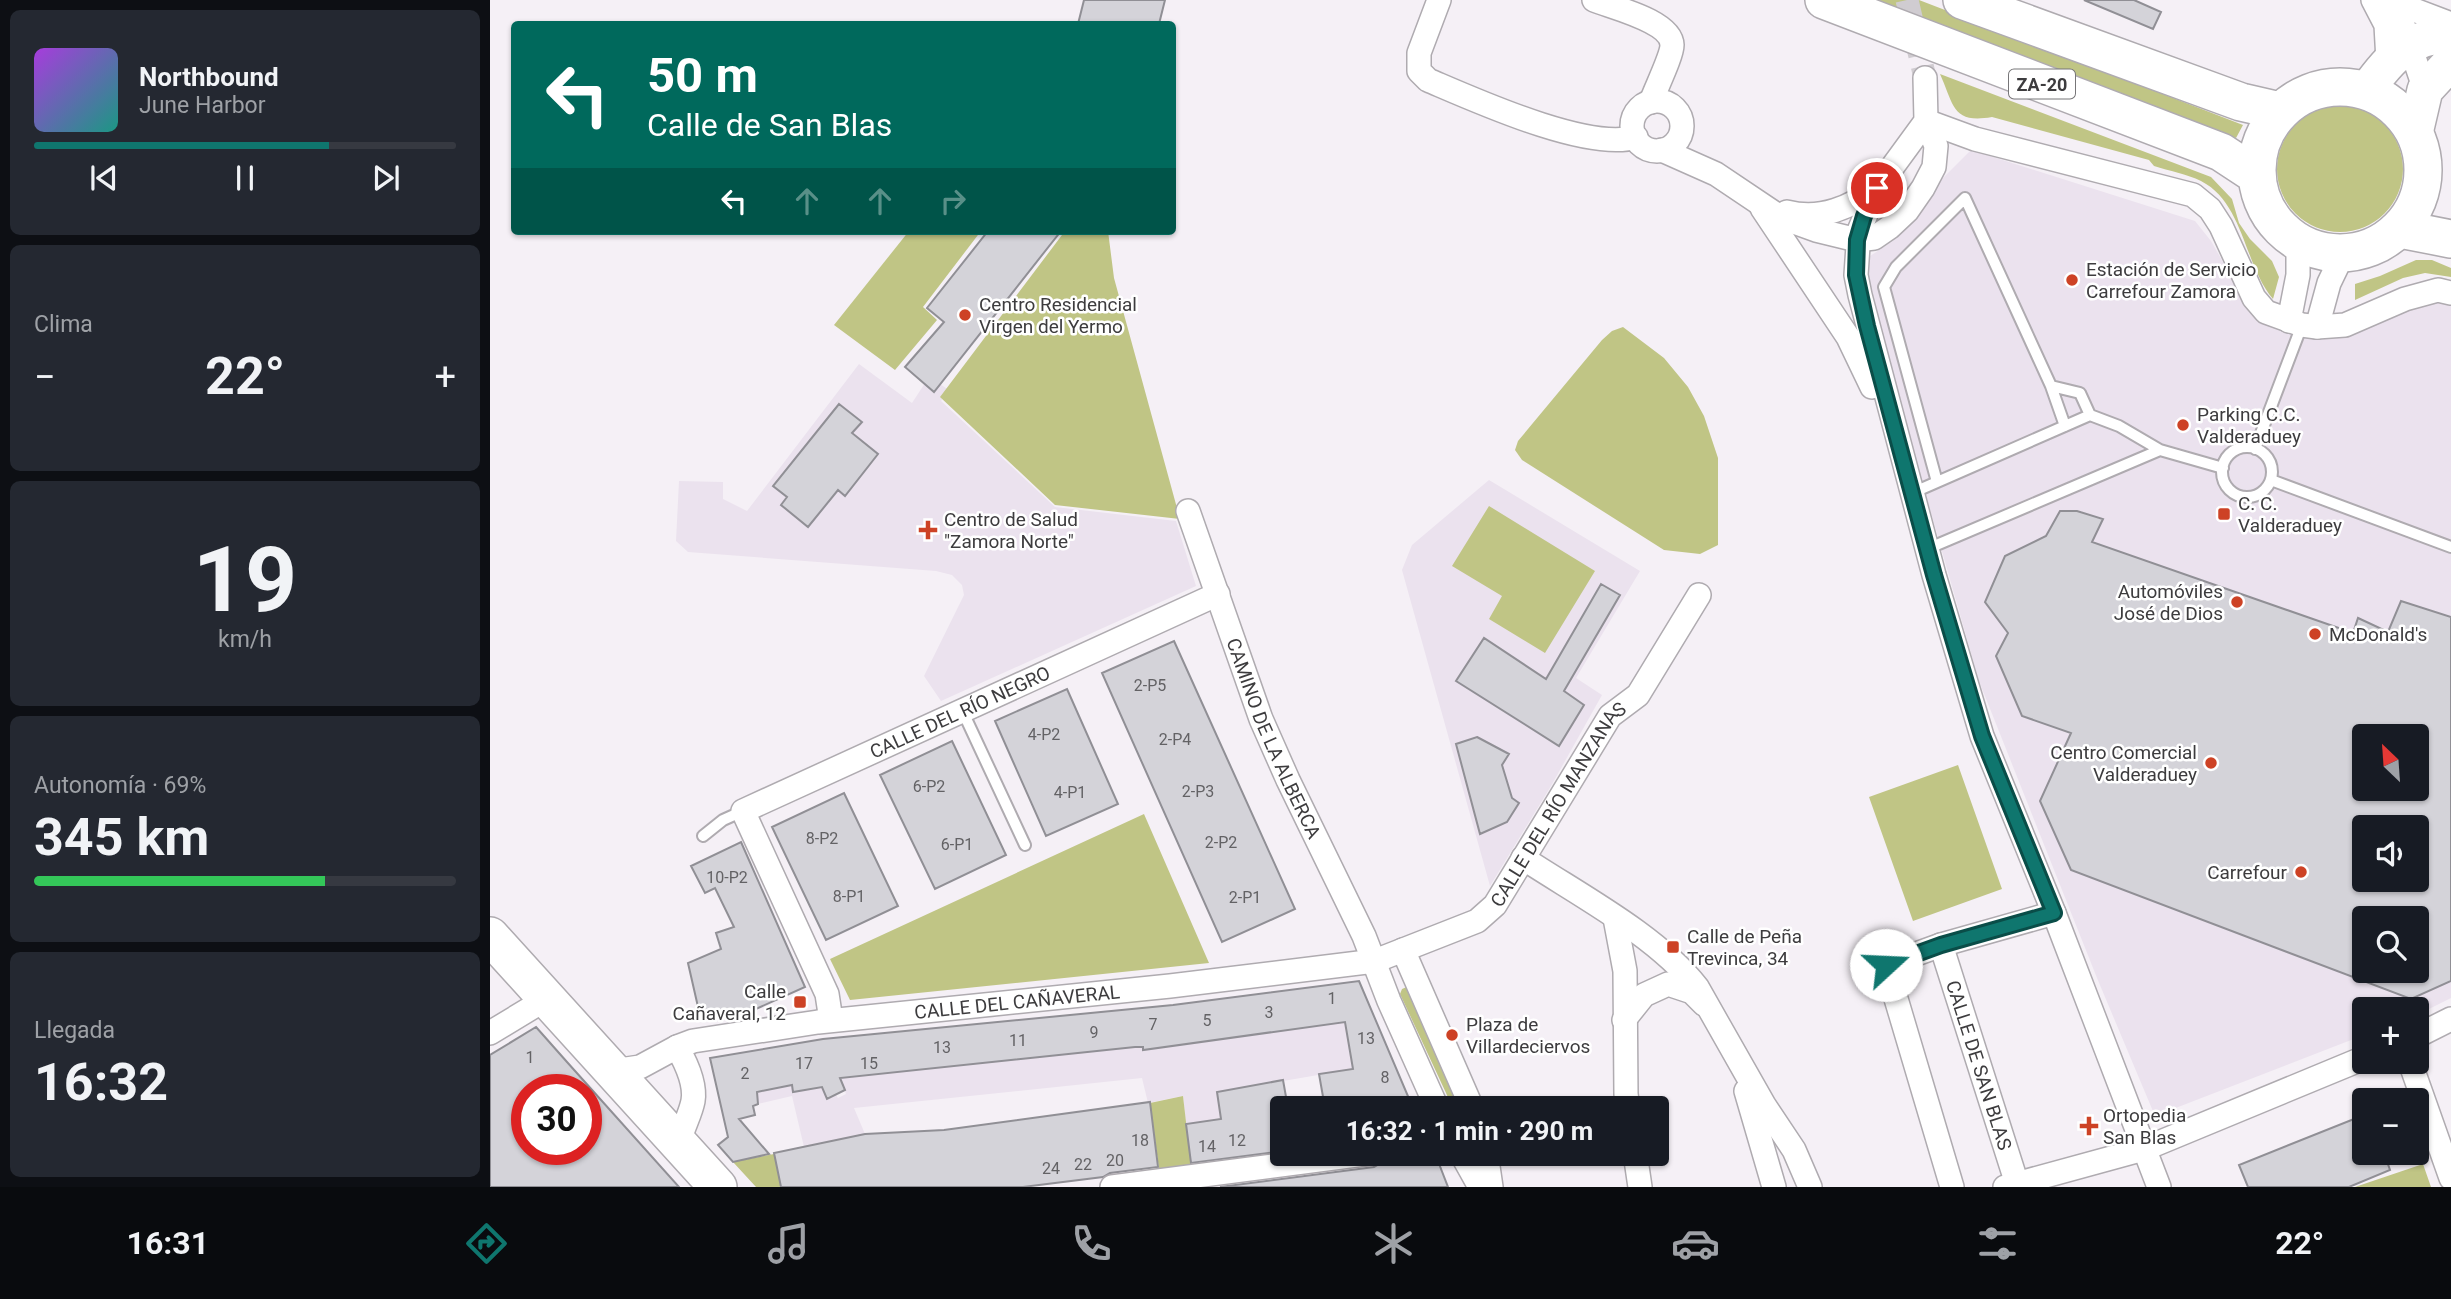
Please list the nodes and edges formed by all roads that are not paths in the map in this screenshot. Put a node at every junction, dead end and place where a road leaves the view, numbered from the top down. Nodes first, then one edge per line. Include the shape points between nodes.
1 (1439, 0) edge
2 (1594, 0) edge
3 (1824, 0) edge
4 (1962, 0) edge
5 (2373, 0) edge
6 (2387, 0) edge
7 (2451, 24) edge
8 (2451, 34) edge
9 (2451, 62) edge
10 (2388, 65) junction
11 (1925, 78) tunnel mouth
12 (2425, 90) junction
13 (1651, 102) junction
14 (2280, 111) junction
15 (1926, 121) junction
16 (1636, 136) junction
17 (1662, 150) junction
18 (2430, 159) edge
19 (2256, 175) junction
20 (1877, 188) junction
21 (1760, 206) junction
22 (2400, 229) junction
23 (2451, 239) edge
24 (1857, 240) junction
25 (2298, 243) junction
26 (2343, 254) junction
27 (2451, 293) edge
28 (2302, 324) junction
29 (2052, 386) junction
30 (2090, 415) junction
31 (2065, 426) junction
32 (1899, 448) junction
33 (2255, 449) junction
34 (2160, 450) junction
35 (2223, 468) junction
36 (2271, 480) junction
37 (1937, 482) junction
38 (1912, 493) junction
39 (1188, 511) dead end
40 (2451, 547) edge
41 (1927, 549) junction
42 (1217, 594) junction
43 (1699, 595) dead end
44 (962, 710) junction
45 (743, 811) junction
46 (703, 836) dead end
47 (1025, 845) dead end
48 (1523, 858) junction
49 (2054, 913) junction
50 (1615, 918) junction
51 (490, 936) edge
52 (1941, 945) junction
53 (1403, 950) junction
54 (1375, 961) junction
55 (546, 999) junction
56 (1709, 1008) junction
57 (2451, 1019) edge
58 (831, 1020) junction
59 (1625, 1020) junction
60 (2429, 1030) edge
61 (490, 1033) edge
62 (1730, 1045) junction
63 (670, 1051) junction
64 (2352, 1063) edge
65 (613, 1071) junction
66 (2414, 1074) edge
67 (1432, 1096) edge
68 (1467, 1096) edge
69 (1628, 1096) edge
70 (648, 1109) junction
71 (679, 1144) junction
72 (2144, 1149) junction
73 (1273, 1166) edge
74 (1468, 1166) edge
75 (1488, 1166) edge
76 (1637, 1166) edge
77 (2451, 1178) edge
78 (2014, 1186) edge
79 (718, 1187) edge
80 (1112, 1187) edge
81 (1480, 1187) edge
82 (1491, 1187) edge
83 (1640, 1187) edge
84 (1774, 1187) edge
85 (1810, 1187) edge
86 (1952, 1187) edge
87 (2159, 1187) edge

1 - 16 street via 1419,53 1419,71 1428,80 1574,135 1614,140
2 - 13 street via 1660,25 1670,34 1672,47
3 - 19 highway, ZA-20 via 2221,152
4 - 14 highway, ZA-20 via 2241,102
5 - 10 street via 2386,25
6 - 7 street
6 - 10 street via 2401,19
8 - 10 main road via 2430,36
9 - 12 main road
10 - 12 street
10 - 14 highway via 2338,86 2307,93
10 - 18 highway via 2392,103
11 - 15 street
12 - 18 main road
13 - 16 street via 1633,119
13 - 17 street via 1670,105 1682,122 1678,139
14 - 19 highway via 2262,138
15 - 20 street
15 - 24 street via 1936,146 1934,167 1923,188 1890,227 1874,238
15 - 28 street via 1975,139 2193,195 2221,226 2253,298 2266,312
16 - 17 street via 1646,148
17 - 21 street via 1716,174
18 - 22 highway via 2420,198
19 - 25 highway via 2262,202 2274,222
20 - 21 street via 1840,210 1820,214 1798,215
20 - 24 street
21 - 24 street via 1816,230
21 - 32 street via 1848,337
22 - 23 highway
22 - 26 highway via 2385,242
24 - 32 street via 1860,295
25 - 26 highway
25 - 28 street
26 - 28 street
27 - 28 street via 2438,290 2416,296 2345,325
28 - 33 lane
29 - 30 lane via 2080,393
29 - 31 lane
29 - 37 lane via 1965,198 1896,267 1884,287
30 - 31 lane
30 - 34 lane
31 - 37 lane
32 - 38 street
33 - 35 lane via 2235,451
33 - 36 lane via 2271,464
34 - 35 lane
34 - 41 lane
35 - 36 lane via 2227,486 2243,497 2262,492
36 - 40 lane
37 - 38 lane
38 - 41 street
39 - 42 street, CAMINO DE LA ALBERCA
41 - 49 street via 1982,736
42 - 44 street, CALLE DEL RÍO NEGRO
42 - 54 street, CAMINO DE LA ALBERCA via 1261,719
43 - 48 street, CALLE DEL RÍO MANZANAS via 1638,695 1610,716
44 - 45 street, CALLE DEL RÍO NEGRO
44 - 47 lane
45 - 46 lane, CALLE DEL RÍO NEGRO
45 - 58 street via 827,994
48 - 50 street
48 - 53 street, CALLE DEL RÍO MANZANAS via 1482,919
49 - 52 street
49 - 72 street
50 - 56 street via 1686,972
50 - 59 street via 1625,971
51 - 55 highway
52 - 78 street, CALLE DE SAN BLAS
52 - 86 street via 1886,965
53 - 54 street, CALLE DEL RÍO MANZANAS
53 - 68 street
54 - 58 street, CALLE DEL CAÑAVERAL
54 - 67 street
55 - 61 street
55 - 65 highway
56 - 59 street via 1692,992 1668,984 1644,995
56 - 62 street
57 - 60 street
58 - 63 street, CALLE DEL CAÑAVERAL via 702,1039
59 - 69 street
62 - 84 street
62 - 85 street via 1794,1150
63 - 65 street, CALLE DEL CAÑAVERAL via 640,1067
63 - 70 street via 653,1073
63 - 71 street via 686,1064 693,1096
64 - 72 street, CALLE DE SAN BLAS
65 - 70 highway
66 - 77 street
70 - 71 highway
71 - 79 highway
72 - 78 street, CALLE DE SAN BLAS
72 - 87 street
73 - 80 street
74 - 81 street
75 - 82 street
76 - 83 street

